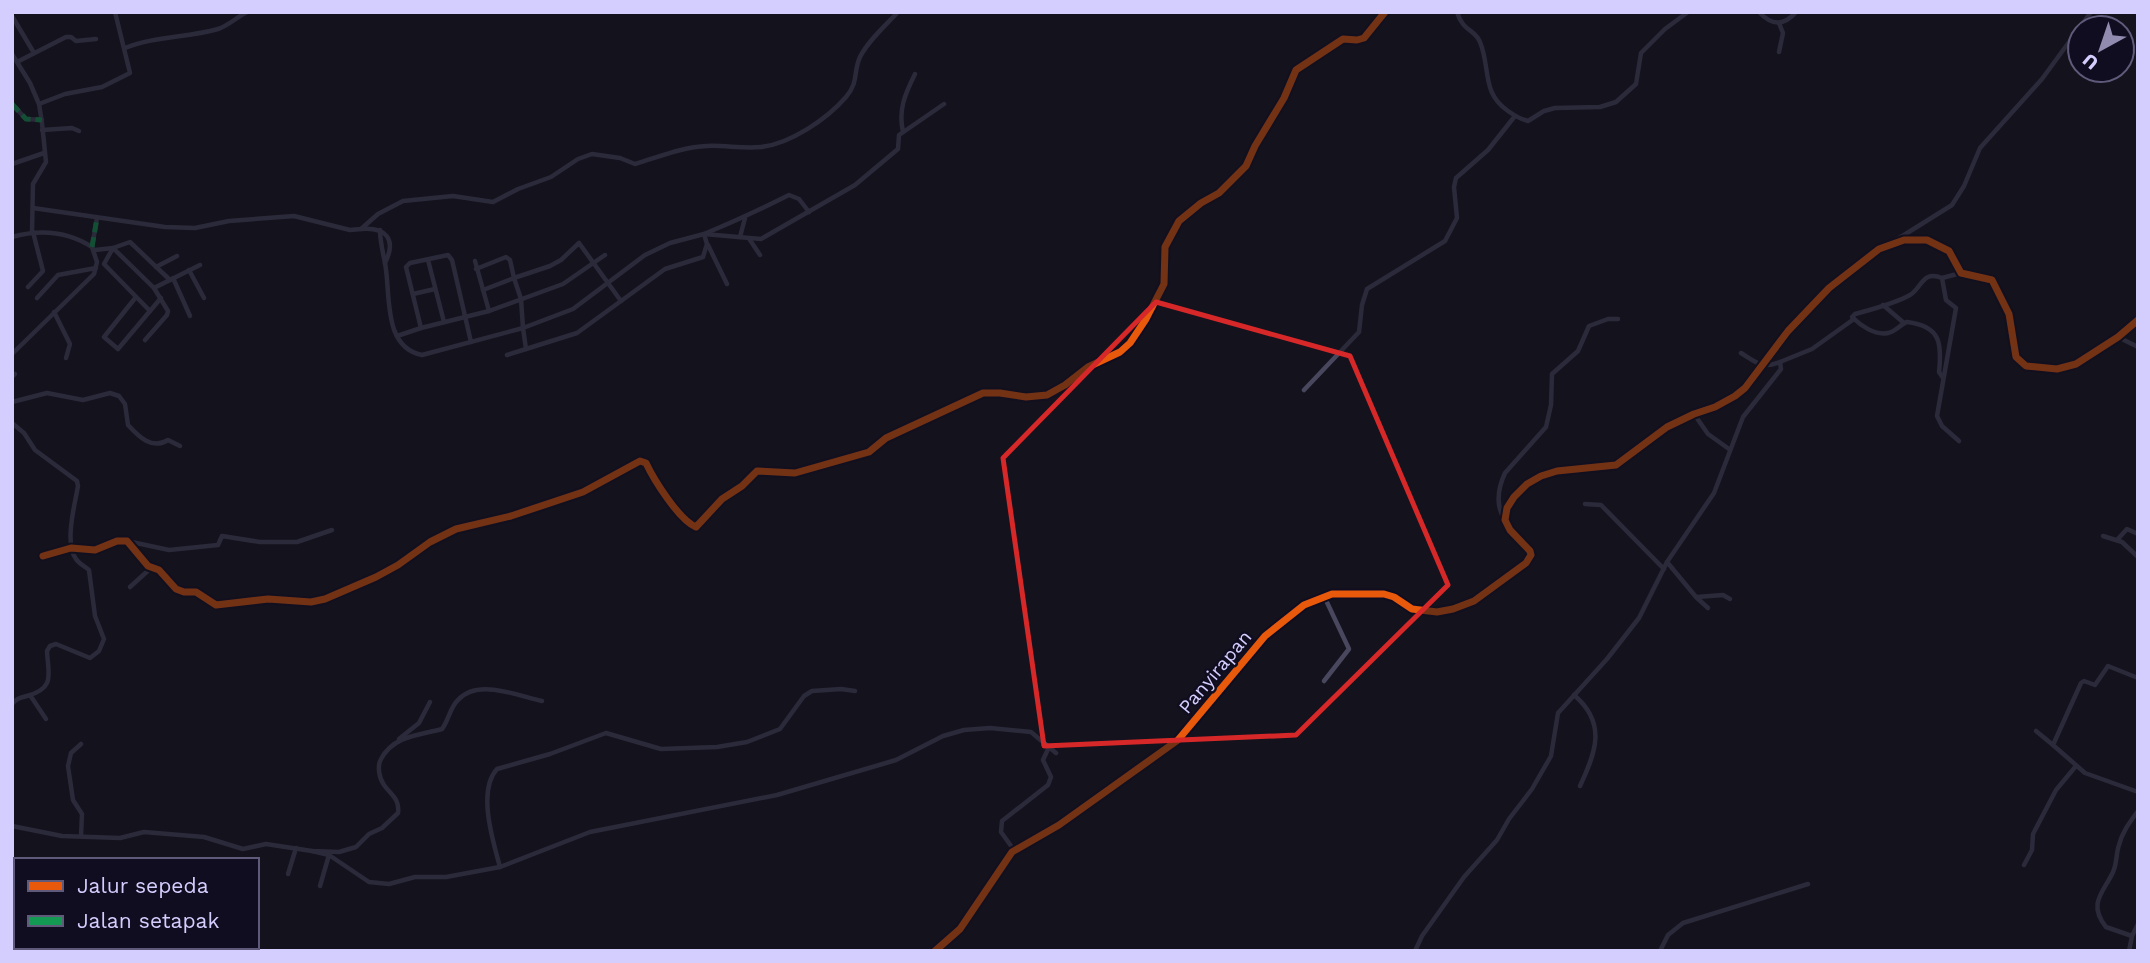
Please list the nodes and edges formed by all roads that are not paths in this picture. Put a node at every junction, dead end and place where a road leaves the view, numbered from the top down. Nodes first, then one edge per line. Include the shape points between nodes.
1 (115, 12) edge
2 (247, 12) edge
3 (898, 12) edge
4 (1385, 12) edge
5 (1457, 12) edge
6 (1688, 12) edge
7 (1759, 12) edge
8 (1796, 12) edge
9 (2091, 12) edge
10 (12, 16) edge
11 (1779, 23) junction
12 (96, 39) dead end
13 (125, 48) junction
14 (1779, 52) dead end
15 (34, 53) junction
16 (12, 54) edge
17 (17, 62) junction
18 (915, 74) dead end
19 (38, 103) junction
20 (12, 104) edge
21 (944, 104) dead end
22 (1515, 116) junction
23 (42, 120) junction
24 (42, 130) junction
25 (79, 131) dead end
26 (902, 132) junction
27 (44, 153) junction
28 (12, 164) edge
29 (33, 208) junction
30 (809, 212) junction
31 (97, 218) junction
32 (746, 218) junction
33 (361, 229) junction
34 (380, 230) junction
35 (33, 232) junction
36 (704, 234) junction
37 (12, 237) edge
38 (740, 237) junction
39 (750, 239) junction
40 (1892, 243) junction
41 (707, 244) junction
42 (94, 248) junction
43 (113, 248) junction
44 (605, 255) dead end
45 (760, 255) dead end
46 (177, 256) dead end
47 (428, 260) junction
48 (475, 261) dead end
49 (385, 263) junction
50 (595, 264) junction
51 (200, 265) dead end
52 (156, 267) junction
53 (96, 268) junction
54 (476, 269) junction
55 (189, 270) junction
56 (1961, 273) junction
57 (514, 278) junction
58 (1942, 278) junction
59 (171, 279) junction
60 (607, 282) junction
61 (727, 284) dead end
62 (28, 287) dead end
63 (154, 288) junction
64 (435, 289) junction
65 (483, 290) junction
66 (413, 294) junction
67 (136, 297) junction
68 (37, 298) dead end
69 (161, 298) junction
70 (204, 298) dead end
71 (521, 299) junction
72 (621, 301) junction
73 (1883, 305) junction
74 (149, 310) junction
75 (489, 310) junction
76 (54, 312) junction
77 (190, 316) dead end
78 (465, 317) junction
79 (1854, 319) junction
80 (1618, 320) dead end
81 (2138, 320) edge
82 (444, 322) junction
83 (1904, 323) junction
84 (421, 328) junction
85 (523, 328) junction
86 (397, 337) junction
87 (2118, 337) junction
88 (145, 340) dead end
89 (471, 343) junction
90 (2138, 347) edge
91 (526, 349) junction
92 (1741, 353) dead end
93 (12, 354) edge
94 (507, 355) dead end
95 (66, 358) dead end
96 (1780, 362) junction
97 (1761, 366) junction
98 (1943, 378) junction
99 (1304, 390) dead end
100 (12, 402) edge
101 (1694, 414) junction
102 (12, 423) edge
103 (1959, 441) dead end
104 (180, 446) dead end
105 (1730, 449) junction
106 (1585, 504) dead end
107 (1504, 520) junction
108 (332, 530) dead end
109 (2138, 534) edge
110 (2104, 536) dead end
111 (2117, 540) junction
112 (127, 541) junction
113 (71, 548) junction
114 (43, 556) dead end
115 (2138, 557) edge
116 (1667, 562) junction
117 (151, 568) junction
118 (1664, 569) junction
119 (130, 587) dead end
120 (1324, 596) junction
121 (1696, 597) junction
122 (1730, 599) dead end
123 (1708, 608) dead end
124 (2138, 678) edge
125 (1324, 681) dead end
126 (855, 691) dead end
127 (30, 695) junction
128 (1574, 695) junction
129 (542, 701) dead end
130 (430, 702) dead end
131 (12, 704) edge
132 (46, 719) dead end
133 (2036, 731) dead end
134 (396, 741) junction
135 (81, 744) dead end
136 (2053, 745) junction
137 (1049, 746) junction
138 (1056, 753) dead end
139 (2076, 766) junction
140 (1580, 786) dead end
141 (2138, 792) edge
142 (2138, 811) edge
143 (12, 826) edge
144 (81, 836) junction
145 (296, 848) junction
146 (1014, 850) junction
147 (312, 851) junction
148 (329, 855) junction
149 (2024, 864) dead end
150 (500, 867) junction
151 (288, 874) dead end
152 (1808, 884) dead end
153 (320, 886) dead end
154 (2138, 924) edge
155 (2132, 936) junction
156 (935, 951) edge
157 (1415, 951) edge
158 (1660, 951) edge
159 (2129, 951) edge

1 - 13 street
2 - 13 street via 220,29 150,39
3 - 33 street via 861,56 848,95 801,133 775,145 707,146 668,152 635,164 592,154 493,202 453,196 403,201
4 - 117 street via 1363,38 1343,39 1293,73 1246,166 1179,221 1168,238 1164,284 1130,343 1055,392 1026,397 983,393 886,438 869,452 795,473 757,471 696,527 680,516 646,463 640,461 583,492 456,529 376,577 312,602 268,599 216,605 196,592 178,589
5 - 22 street via 1462,26 1480,41 1495,100
6 - 22 street via 1642,53 1636,83 1616,102 1555,108 1528,121
7 - 11 street
8 - 11 street
9 - 40 street via 2042,79 1980,148 1952,205
10 - 15 street
11 - 14 street via 1783,40
12 - 15 street via 75,41 69,37
13 - 19 street via 130,73 102,87
15 - 17 street
16 - 17 street
17 - 19 street
18 - 26 street via 903,100
19 - 23 street
20 - 23 street via 26,119
21 - 26 street
22 - 99 street via 1488,150 1456,178 1457,218 1450,236 1367,289 1359,332
23 - 24 street
24 - 25 street
24 - 27 street
26 - 30 street via 898,149 875,170
27 - 28 street
27 - 29 street via 46,165 33,184
29 - 31 street
29 - 35 street
30 - 32 street via 793,195
30 - 39 street via 761,239
31 - 33 street via 195,228 294,216 341,229
31 - 42 street
32 - 36 street
32 - 38 street
33 - 34 street
34 - 49 street
34 - 49 street via 389,242
35 - 37 street
35 - 42 street via 63,233
35 - 62 street via 43,271
36 - 38 street
36 - 41 street
36 - 60 street via 657,248
38 - 39 street
39 - 45 street
40 - 56 street via 1920,239 1938,244 1949,251
40 - 97 street via 1836,280
41 - 61 street
41 - 72 street via 703,257 665,269
42 - 43 street
42 - 53 street
43 - 52 street via 130,242
43 - 63 street
43 - 67 street via 104,264
44 - 50 street
46 - 52 street
47 - 64 street
47 - 66 street via 407,265
47 - 78 street via 444,254 450,257
48 - 54 street
49 - 86 street
50 - 57 street via 579,243 550,266
50 - 60 street
50 - 71 street via 563,284
51 - 55 street
52 - 59 street
53 - 68 street via 58,275
53 - 76 street
54 - 57 street via 506,257
54 - 65 street
55 - 59 street
55 - 70 street
56 - 58 street
56 - 87 street via 1994,282 2009,314 2016,357 2023,365 2066,368
57 - 65 street
57 - 71 street
58 - 73 street via 1925,278 1913,294
58 - 98 street via 1946,300 1956,307
59 - 63 street
59 - 77 street
60 - 72 street
60 - 85 street via 573,309
63 - 69 street
64 - 66 street
64 - 82 street
65 - 75 street
66 - 84 street
67 - 74 street
67 - 74 street via 104,337 118,349
69 - 74 street
69 - 88 street via 167,315
71 - 75 street
71 - 85 street
72 - 91 street via 577,333
73 - 79 street via 1855,314
73 - 83 street
75 - 78 street
76 - 93 street
76 - 95 street via 70,344
78 - 82 street
78 - 89 street
79 - 83 street via 1884,334
79 - 96 street via 1812,349
80 - 107 street via 1589,326 1577,351 1552,374 1546,427 1501,482 1499,509
81 - 87 street
82 - 84 street
83 - 98 street via 1917,323 1940,341 1939,372
84 - 86 street
85 - 89 street
85 - 91 street
86 - 89 street via 406,349 422,355
87 - 90 street
91 - 94 street
92 - 97 street
96 - 97 street
96 - 105 street via 1781,369 1743,417
97 - 101 street via 1735,396
98 - 103 street via 1937,416
100 - 104 street via 47,393 83,400 110,393 125,404 126,422 132,429 151,443 168,440
101 - 105 street via 1708,434
101 - 107 street via 1658,432 1616,465 1541,476 1514,497
102 - 113 street via 34,450 77,481
105 - 116 street via 1708,504
106 - 118 street via 1601,505
107 - 120 street, Panyirapan via 1530,551 1530,558 1467,604 1430,613 1384,594
108 - 112 street via 297,542 222,536 218,545 171,550
109 - 111 street via 2129,528
110 - 111 street
111 - 115 street
112 - 113 street via 95,550
112 - 117 street
113 - 114 street
113 - 127 street via 76,560 89,570 103,643 90,658 56,644 50,646 46,685
116 - 118 street
116 - 121 street
117 - 119 street
118 - 128 street via 1639,618
120 - 125 street via 1349,649
120 - 146 street, Panyirapan via 1299,608 1265,636 1178,740 1054,828
121 - 122 street via 1724,595
121 - 123 street
124 - 136 street via 2108,666 2095,685 2081,683
126 - 150 street via 812,691 780,729 747,742 661,749 606,733 497,769 487,786 490,827
127 - 131 street
127 - 132 street
128 - 140 street via 1592,716 1597,732
128 - 157 street via 1558,713 1551,757 1532,789 1464,877
129 - 134 street via 498,689 472,692 458,699 442,729
130 - 134 street via 419,723
133 - 136 street
134 - 147 street via 379,769 397,801 398,813 352,850
135 - 144 street via 71,753 68,766 74,804 82,814
136 - 139 street
137 - 138 street
137 - 146 street via 1043,760 1051,777 1048,785 1002,821 1001,832
137 - 150 street via 1031,732 964,730 896,760 745,802 590,832
139 - 141 street via 2088,775
139 - 149 street via 2056,790 2032,834 2032,850
142 - 155 street via 2122,835 2113,872 2098,898 2099,916 2106,927
143 - 144 street
144 - 145 street via 120,838 144,832 204,837 243,849 266,844
145 - 147 street
145 - 151 street
146 - 156 street, Panyirapan via 960,929
147 - 148 street
148 - 150 street via 365,880 383,884
148 - 153 street
152 - 158 street via 1680,924
154 - 155 street
155 - 159 street

